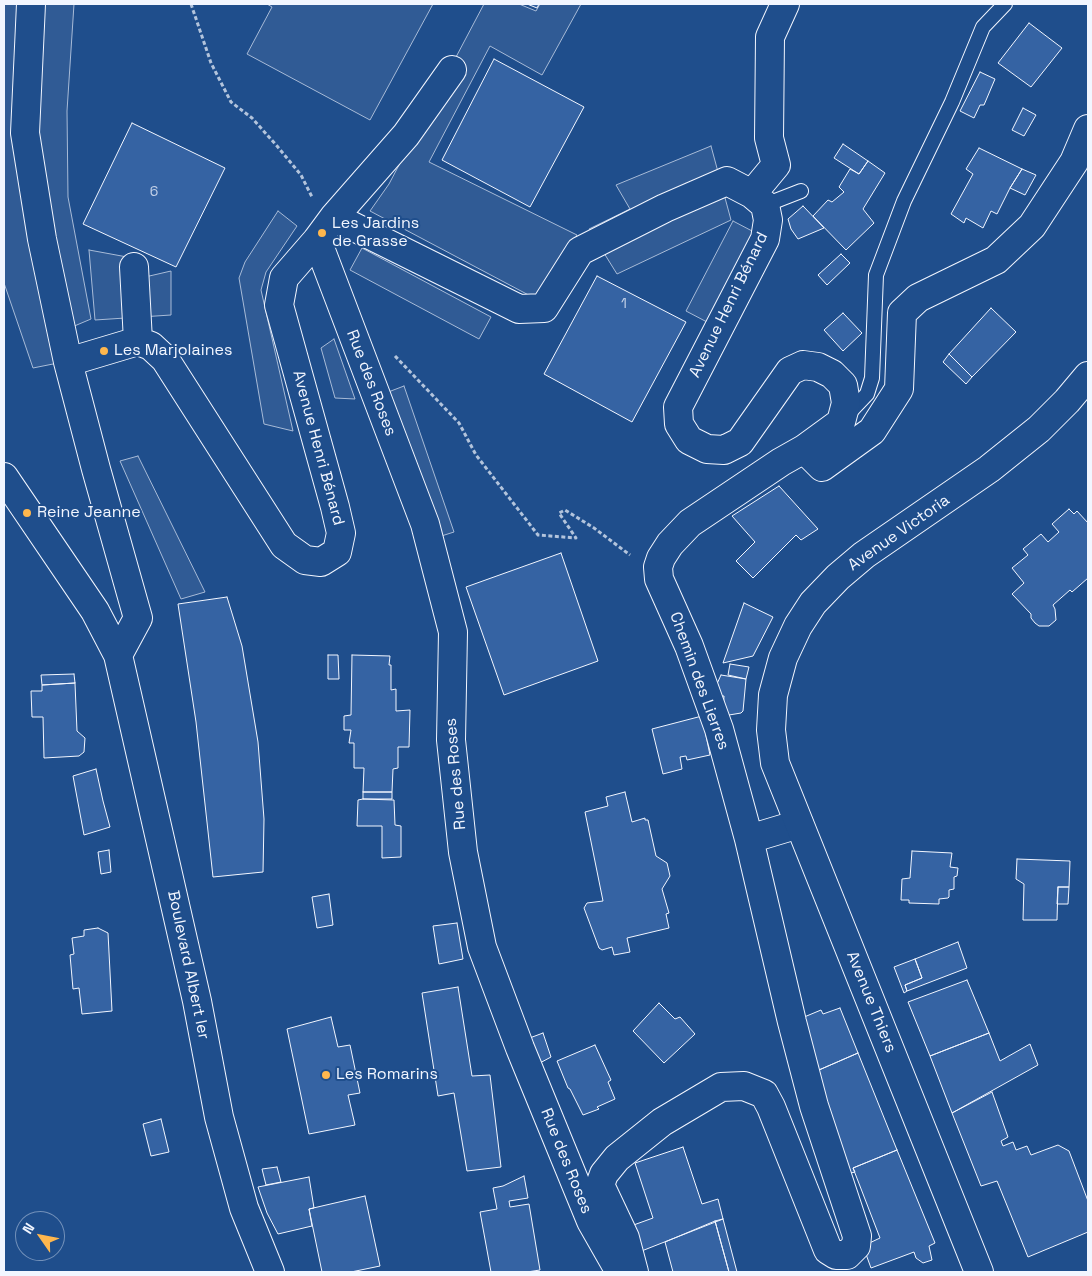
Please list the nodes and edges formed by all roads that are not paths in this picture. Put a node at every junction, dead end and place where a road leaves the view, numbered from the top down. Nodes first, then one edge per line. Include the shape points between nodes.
1 (31, 4) edge
2 (785, 4) edge
3 (1005, 4) edge
4 (452, 70) dead end
5 (1088, 129) edge
6 (801, 192) dead end
7 (758, 200) junction
8 (326, 228) junction
9 (134, 267) dead end
10 (138, 341) junction
11 (68, 362) junction
12 (1088, 376) edge
13 (841, 422) junction
14 (804, 449) junction
15 (4, 477) edge
16 (118, 655) junction
17 (771, 730) joint
18 (799, 824) junction
19 (749, 839) junction
20 (270, 1272) edge
21 (620, 1272) edge
22 (634, 1272) edge
23 (979, 1272) edge

1 - 11 street via 25,133 42,239
2 - 7 street via 770,37 769,138 776,165
3 - 13 lane via 983,26 952,102 904,200 876,275 872,378 867,394
4 - 8 street, Avenue Henri Bénard via 406,135
5 - 14 street via 1074,162 1032,226 996,260 918,298 902,313 899,388 872,431 822,467
6 - 7 lane
7 - 8 street via 727,181 580,250 544,308 519,309
7 - 13 street, Avenue Henri Bénard via 768,220 765,239 678,407 679,424 689,440 707,449 724,450 740,442 790,371 803,365 818,367 832,374 843,385 846,403
8 - 10 street, Avenue Henri Bénard via 284,278 279,305 341,533 337,552 321,562 305,560 284,545 165,359 151,346
8 - 21 street, Rue des Roses via 425,524 453,632 451,740 463,852 482,947 591,1221
9 - 10 street
10 - 11 street
11 - 16 street via 138,618
12 - 17 street, Avenue Victoria via 1040,429 990,469 864,556 814,602 783,658 773,695
13 - 14 street
14 - 19 street, Chemin des Lierres via 690,523 670,544 658,567 659,579 689,646 719,729
15 - 16 street, Boulevard Albert Ier via 94,611
16 - 20 street, Boulevard Albert Ier via 197,1001 219,1117 244,1208
17 - 18 street, Avenue Thiers via 775,763
18 - 19 street
18 - 23 street, Avenue Thiers
19 - 22 street, Rue des Roses via 814,1106 857,1236 856,1246 847,1255 828,1250 764,1094 744,1086 721,1087 662,1122 617,1158 604,1174 600,1185 625,1238

